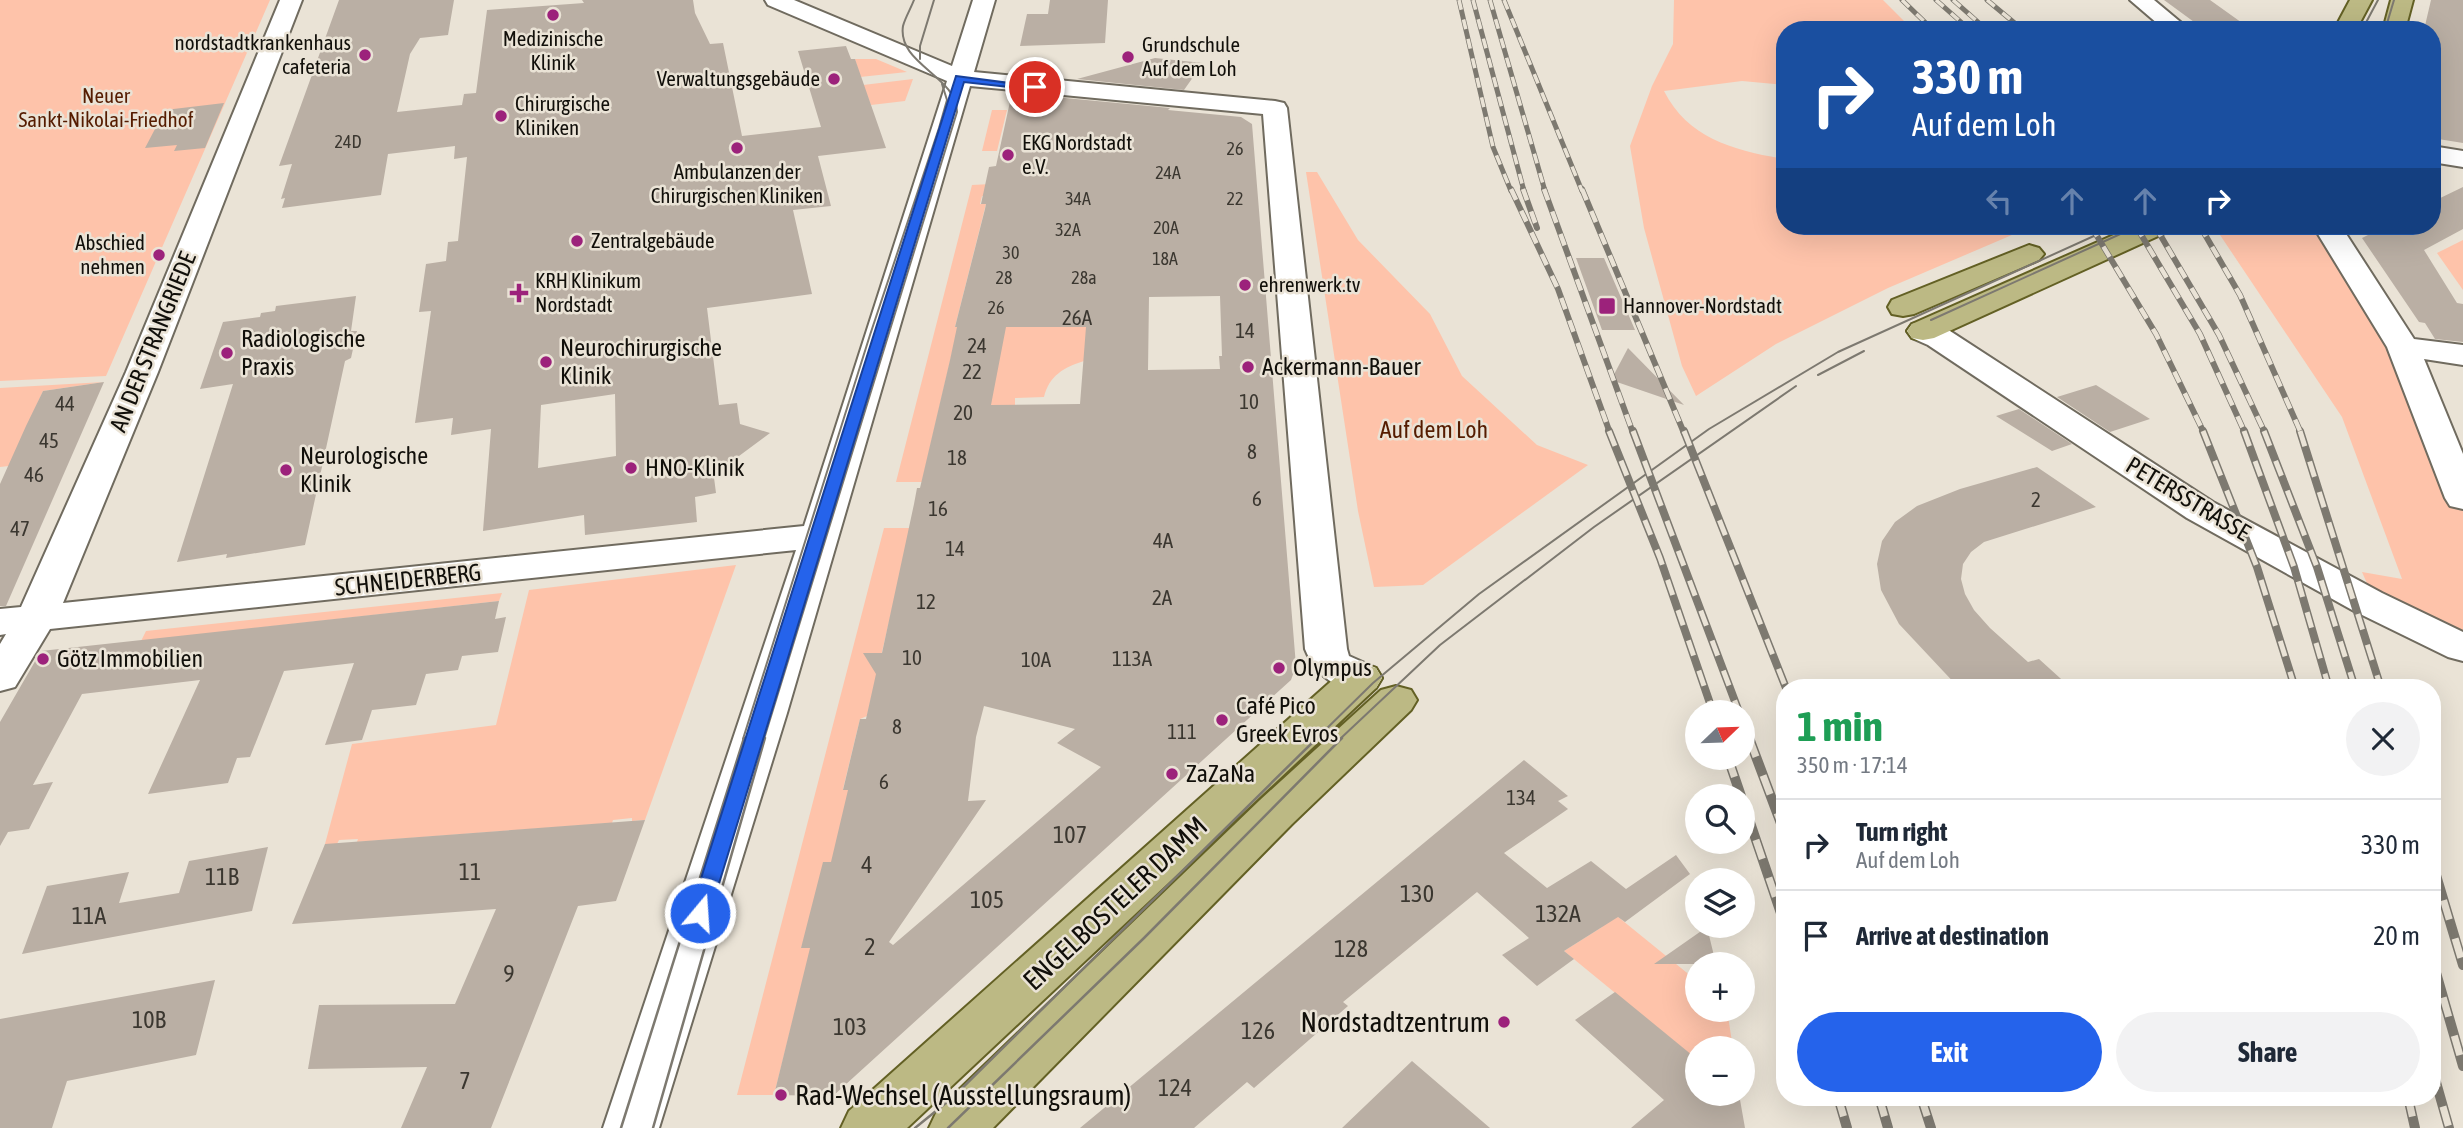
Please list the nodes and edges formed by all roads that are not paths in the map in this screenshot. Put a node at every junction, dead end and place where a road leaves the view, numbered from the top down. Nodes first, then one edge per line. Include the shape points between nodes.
1 (291, 0) edge
2 (776, 0) edge
3 (984, 0) edge
4 (2141, 0) edge
5 (2361, 0) edge
6 (2402, 0) edge
7 (2168, 21) edge
8 (2350, 21) edge
9 (2396, 21) edge
10 (960, 78) junction
11 (2441, 155) edge
12 (2463, 159) edge
13 (2078, 235) edge
14 (2133, 235) edge
15 (2333, 235) edge
16 (1913, 319) junction
17 (2403, 347) junction
18 (2463, 355) edge
19 (2463, 498) edge
20 (817, 536) junction
21 (18, 620) edge
22 (2463, 648) edge
23 (1361, 675) junction
24 (0, 677) edge
25 (641, 1115) edge
26 (869, 1128) edge
27 (957, 1128) edge

1 - 21 street, AN DER STRANGRIEDE via 142,372
2 - 10 street
3 - 10 street
4 - 7 street
5 - 8 main road
6 - 9 main road
10 - 20 street
10 - 23 street via 1275,108
11 - 12 street
13 - 16 main road
14 - 16 main road
15 - 17 street
16 - 22 street, PETERSSTRASSE via 2200,510
17 - 18 street
17 - 19 street
20 - 21 street, SCHNEIDERBERG
20 - 25 street
21 - 24 street, AN DER STRANGRIEDE
23 - 26 main road, ENGELBOSTELER DAMM
23 - 27 main road, ENGELBOSTELER DAMM via 1276,813

